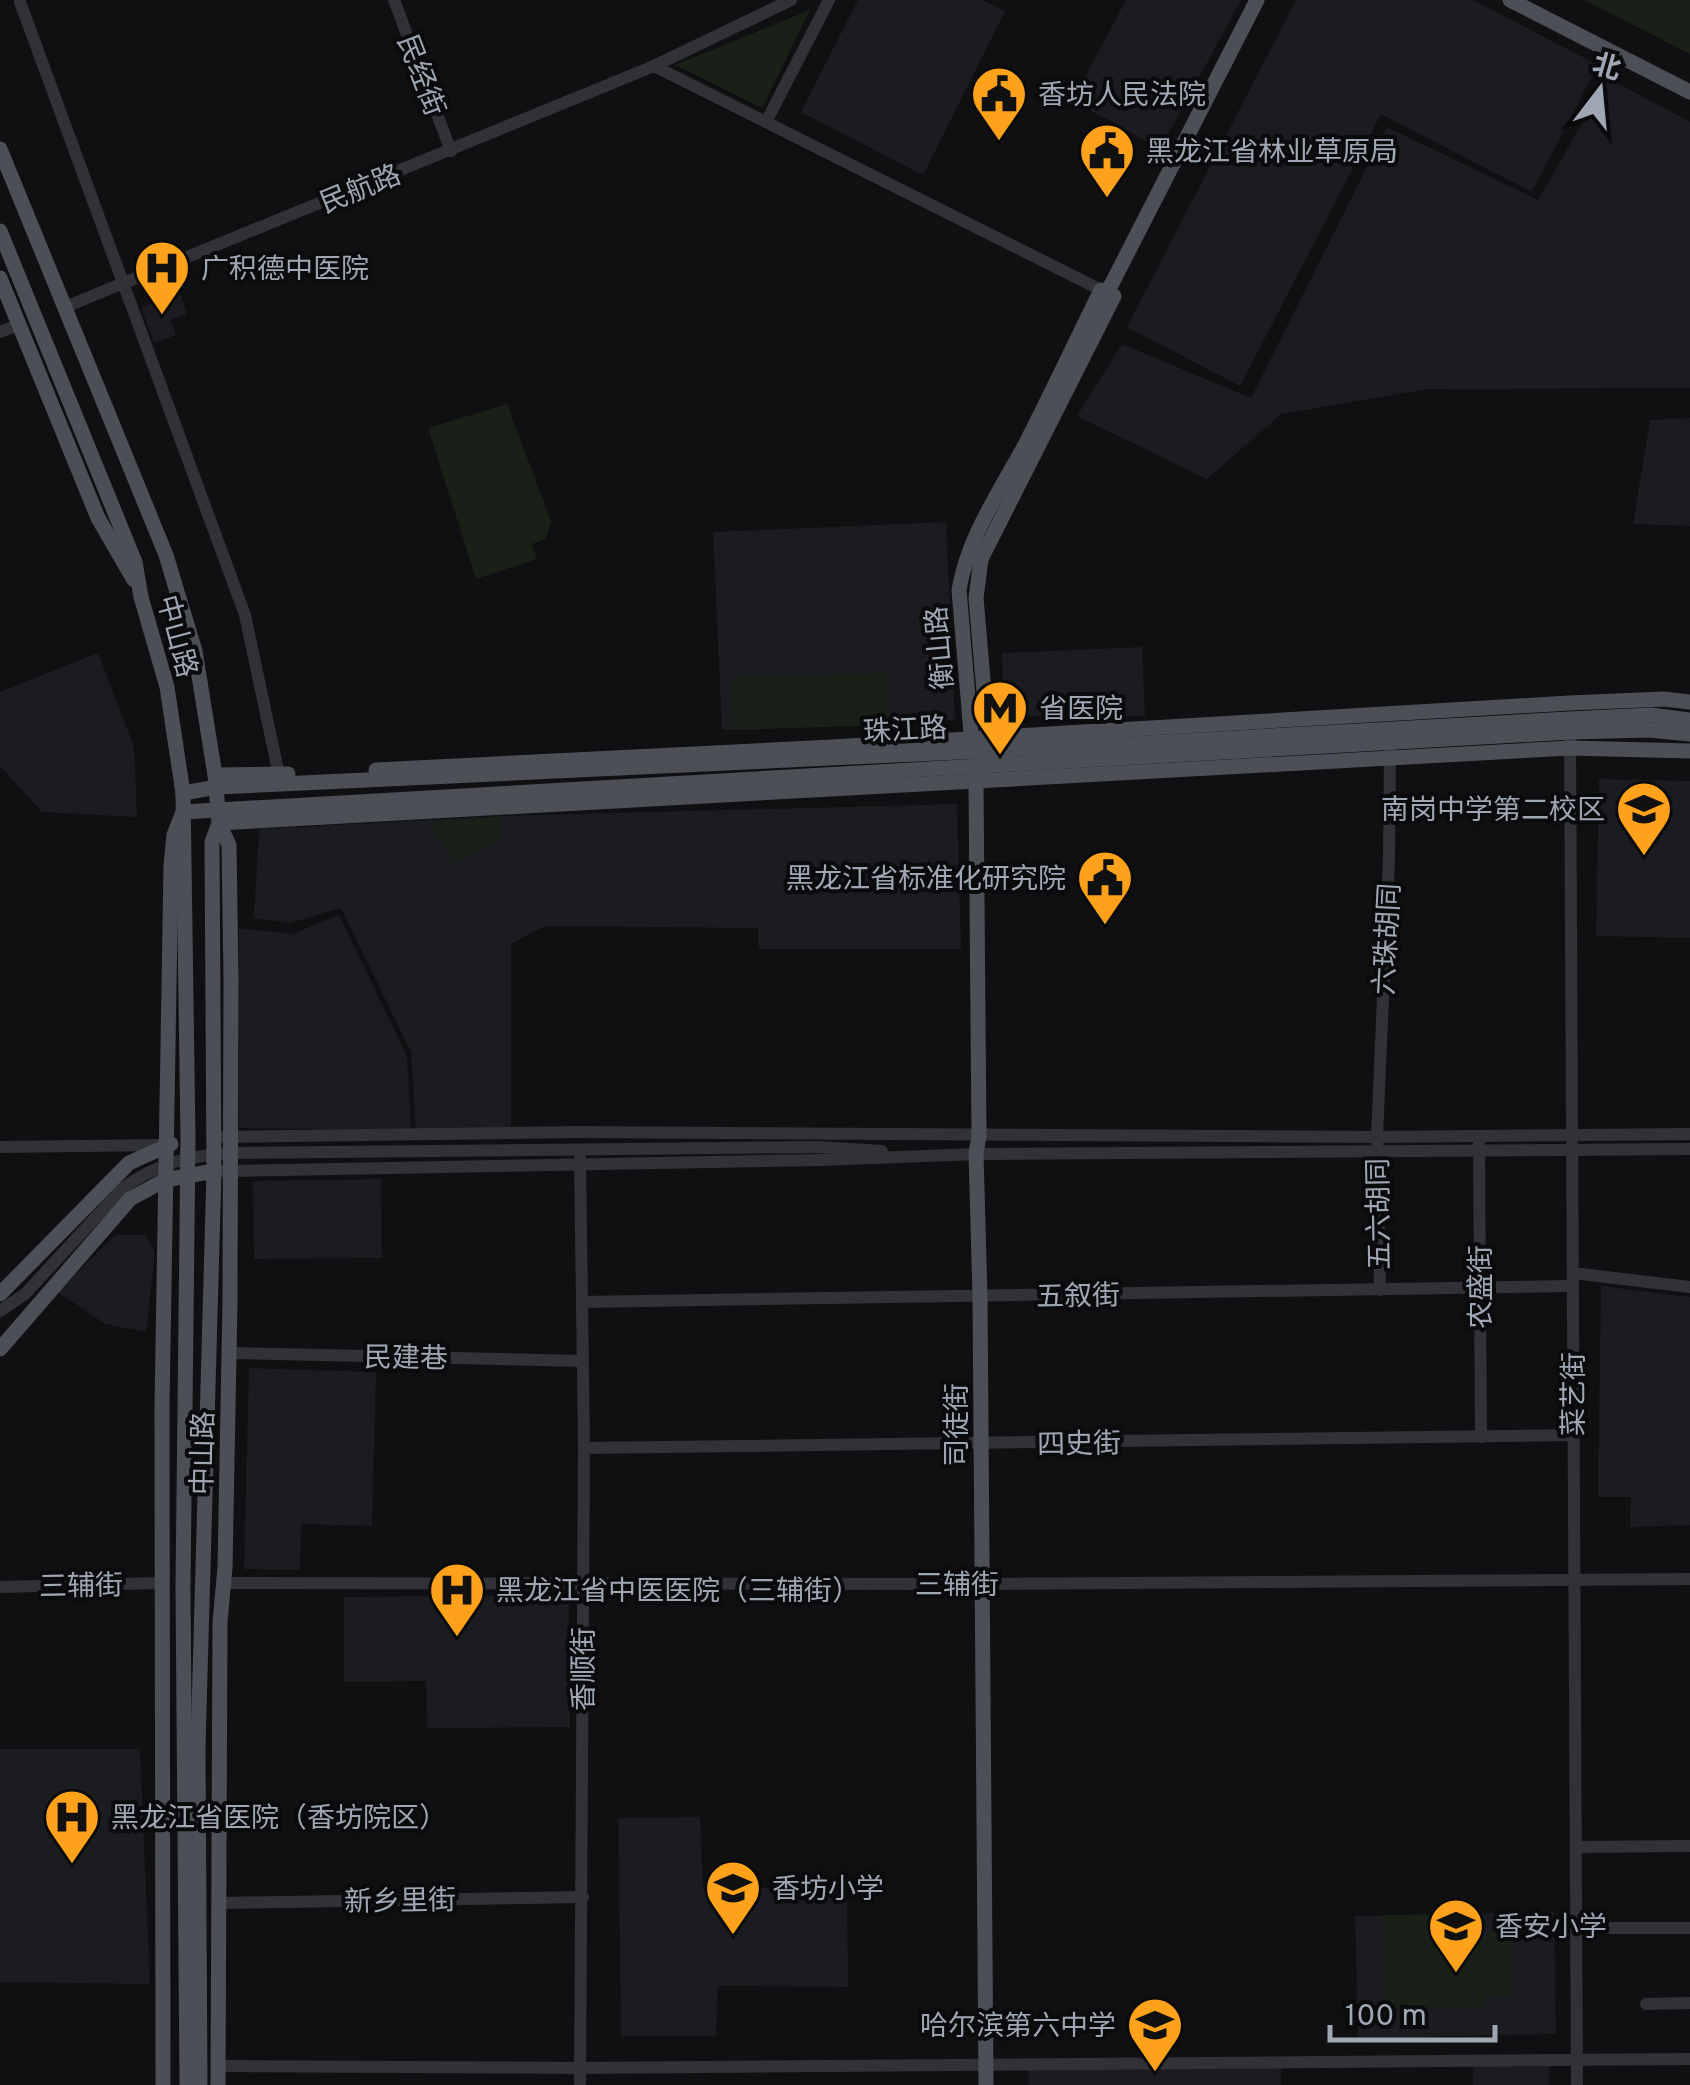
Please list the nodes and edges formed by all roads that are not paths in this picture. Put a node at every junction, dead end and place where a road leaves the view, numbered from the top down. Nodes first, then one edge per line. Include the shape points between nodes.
1 (394, 0) edge
2 (791, 0) edge
3 (830, 0) edge
4 (1257, 0) edge
5 (1510, 0) edge
6 (1531, 0) edge
7 (20, 2) edge
8 (654, 66) junction
9 (1690, 82) edge
10 (1690, 92) edge
11 (766, 122) junction
12 (0, 149) edge
13 (451, 151) junction
14 (0, 231) edge
15 (0, 278) edge
16 (124, 283) junction
17 (1107, 293) junction
18 (65, 306) junction
19 (18, 325) junction
20 (0, 332) edge
21 (140, 593) junction
22 (1690, 702) edge
23 (1690, 720) edge
24 (1570, 725) junction
25 (1690, 734) edge
26 (980, 744) junction
27 (1390, 750) junction
28 (1690, 751) edge
29 (279, 774) junction
30 (978, 775) junction
31 (216, 781) junction
32 (183, 793) junction
33 (183, 812) junction
34 (219, 816) junction
35 (579, 1132) junction
36 (1690, 1134) edge
37 (979, 1136) junction
38 (222, 1137) junction
39 (188, 1140) junction
40 (1572, 1143) junction
41 (1377, 1144) junction
42 (1479, 1144) junction
43 (166, 1145) junction
44 (0, 1148) edge
45 (1690, 1149) edge
46 (976, 1154) junction
47 (954, 1155) junction
48 (580, 1164) junction
49 (222, 1171) junction
50 (188, 1174) junction
51 (165, 1180) junction
52 (1573, 1280) junction
53 (1690, 1287) edge
54 (1480, 1288) junction
55 (1380, 1290) junction
56 (0, 1294) edge
57 (25, 1294) junction
58 (980, 1296) junction
59 (584, 1302) junction
60 (0, 1311) edge
61 (0, 1322) edge
62 (0, 1349) edge
63 (229, 1353) junction
64 (582, 1361) junction
65 (185, 1367) junction
66 (228, 1405) junction
67 (162, 1406) junction
68 (184, 1432) junction
69 (1574, 1435) junction
70 (1481, 1437) junction
71 (981, 1445) junction
72 (204, 1447) junction
73 (584, 1448) junction
74 (183, 1560) junction
75 (204, 1571) junction
76 (1690, 1579) edge
77 (1574, 1580) junction
78 (161, 1583) junction
79 (224, 1584) junction
80 (584, 1584) junction
81 (982, 1584) junction
82 (0, 1587) edge
83 (220, 1622) junction
84 (163, 1634) junction
85 (1690, 1846) edge
86 (1576, 1847) junction
87 (583, 1898) junction
88 (218, 1902) junction
89 (1576, 1928) junction
90 (1690, 1928) edge
91 (1690, 2003) edge
92 (1646, 2004) dead end
93 (1690, 2059) edge
94 (1577, 2060) junction
95 (986, 2064) junction
96 (218, 2066) junction
97 (580, 2068) junction
98 (163, 2085) edge
99 (187, 2085) edge
100 (200, 2085) edge
101 (218, 2085) edge
102 (580, 2085) edge
103 (986, 2085) edge
104 (1577, 2085) edge

1 - 13 street, 民经街
2 - 8 street, 民航路
3 - 11 street
4 - 17 main road, 衡山路
5 - 10 main road
6 - 9 main road
7 - 16 street
8 - 11 street
8 - 13 street, 民航路
11 - 17 street
12 - 18 main road, 中山路
13 - 16 street, 民航路
14 - 21 main road, 中山路 via 136,562
15 - 19 main road
16 - 18 street, 民航路
16 - 29 street via 245,615
17 - 26 main road, 衡山路 via 981,559
18 - 31 main road, 中山路 via 170,568 195,651
19 - 20 street
19 - 21 main road via 98,518
21 - 32 main road, 中山路 via 167,688
22 - 24 main road, 珠江路 via 1664,699
23 - 24 main road, 珠江路 via 1651,715
24 - 25 main road, 珠江路
24 - 26 main road, 珠江路
24 - 27 main road, 珠江路
24 - 28 main road, 珠江路
24 - 40 street, 菜艺街
26 - 29 main road, 珠江路
26 - 30 main road, 衡山路
26 - 31 main road, 珠江路
27 - 30 main road, 珠江路
27 - 41 street, 六珠胡同
29 - 31 main road, 珠江路
30 - 34 main road, 珠江路
30 - 37 main road, 司徒街
31 - 32 main road, 珠江路
31 - 34 main road, 中山路
32 - 33 main road, 中山路
33 - 34 main road, 珠江路
33 - 39 main road, 中山路
33 - 43 main road via 170,865
34 - 38 main road, 中山路 via 212,842
35 - 37 street
35 - 38 street
35 - 48 street, 香顺街
36 - 40 street
37 - 41 street
37 - 46 main road, 司徒街
38 - 39 main road
38 - 49 main road, 中山路
39 - 43 main road
39 - 50 main road, 中山路
40 - 42 street
40 - 45 street
40 - 52 street, 菜艺街
41 - 42 street
41 - 46 street
41 - 55 street, 五六胡同
42 - 54 street, 农盛街
43 - 44 street
43 - 51 main road
43 - 56 main road via 129,1163
46 - 47 street
46 - 58 main road, 司徒街
47 - 48 street
47 - 57 street via 818,1146 234,1152 178,1160 122,1189
48 - 49 street
48 - 59 street, 香顺街
49 - 50 main road
49 - 63 main road, 中山路
49 - 72 main road, 中山路
50 - 51 main road
50 - 65 main road, 中山路
51 - 62 main road via 130,1198
51 - 67 main road
52 - 53 street, 五叙街
52 - 54 street, 五叙街
52 - 69 street, 菜艺街
54 - 55 street, 五叙街
54 - 70 street, 农盛街
55 - 58 street, 五叙街
57 - 60 street
57 - 61 street
58 - 59 street, 五叙街
58 - 71 main road, 司徒街
59 - 64 street, 香顺街
63 - 64 street, 民建巷
63 - 66 main road, 中山路
64 - 73 street, 香顺街
65 - 67 main road
65 - 68 main road, 中山路
66 - 72 main road
66 - 79 main road, 中山路
67 - 68 main road
67 - 78 main road
68 - 74 main road, 中山路
69 - 70 street, 四史街
69 - 77 street, 菜艺街
70 - 71 street, 四史街
71 - 73 street, 四史街
71 - 81 main road, 司徒街
72 - 75 main road, 中山路
73 - 80 street, 香顺街
74 - 84 main road
74 - 99 main road, 中山路
75 - 83 main road
75 - 100 main road, 中山路
76 - 77 street, 三辅街
77 - 81 street, 三辅街
77 - 86 street, 菜艺街
78 - 82 street, 三辅街
78 - 84 main road
79 - 80 street, 三辅街
79 - 83 main road, 中山路
80 - 81 street, 三辅街
80 - 87 street, 香顺街
81 - 95 main road, 司徒街
83 - 88 main road, 中山路
84 - 98 main road
85 - 86 street
86 - 89 street, 菜艺街
87 - 88 street, 新乡里街
87 - 97 street, 香顺街
88 - 96 main road, 中山路
89 - 90 street
89 - 94 street, 菜艺街
91 - 92 street
93 - 94 street
94 - 95 street
94 - 104 street, 菜艺街
95 - 97 street
95 - 103 main road, 司徒街
96 - 97 street
96 - 101 main road, 中山路
97 - 102 street, 香顺街

